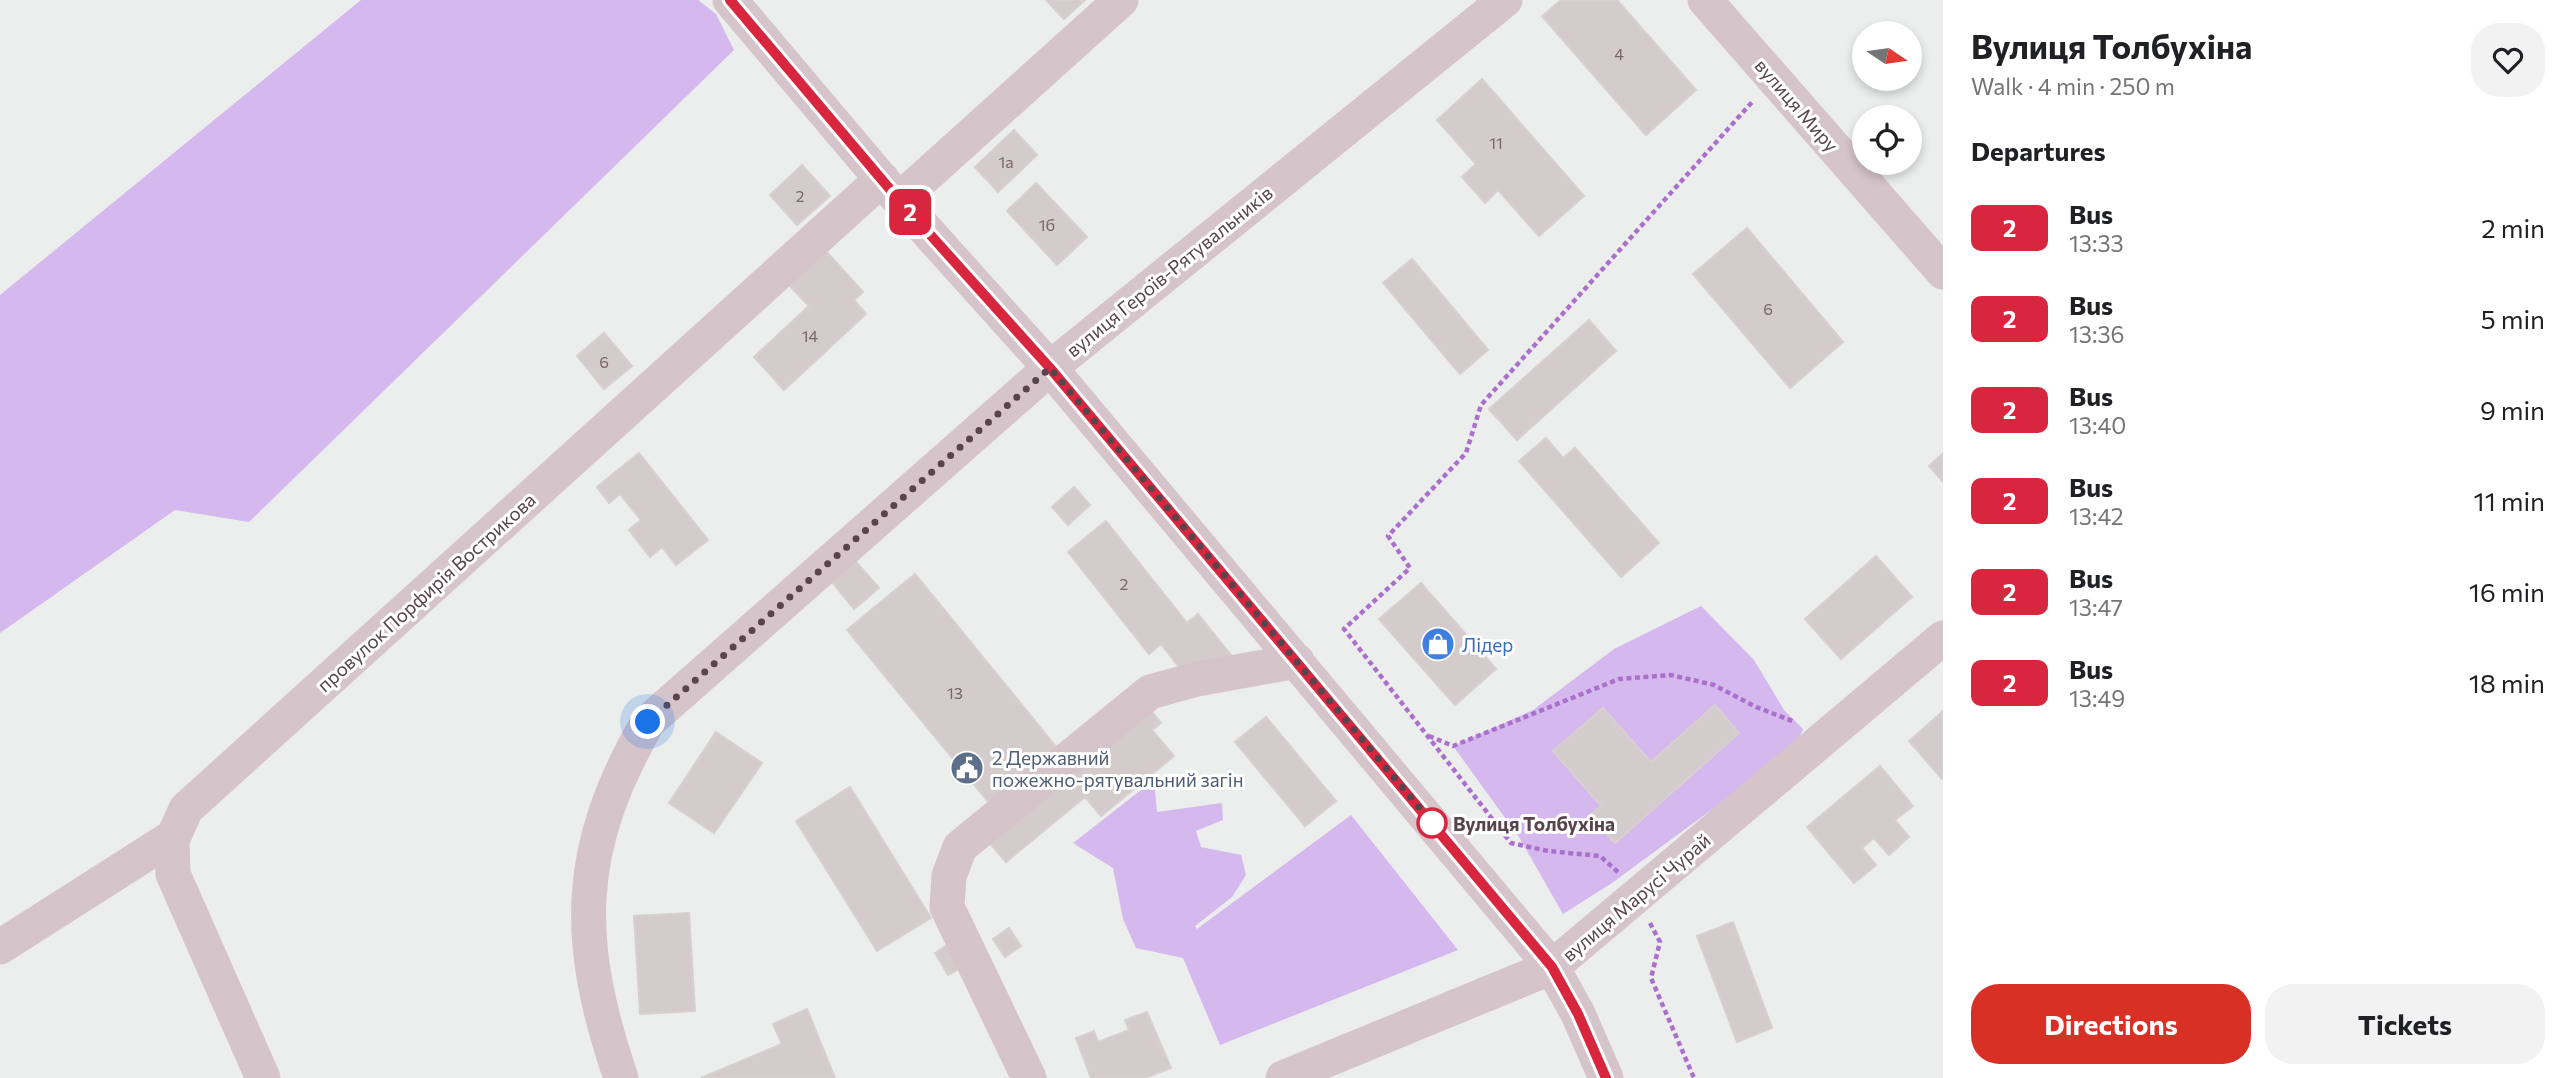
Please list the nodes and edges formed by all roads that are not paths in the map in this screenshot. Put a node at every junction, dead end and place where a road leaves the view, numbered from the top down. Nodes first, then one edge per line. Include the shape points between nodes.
1 (730, 0) edge
2 (1121, 0) edge
3 (1505, 0) edge
4 (1706, 0) edge
5 (891, 190) junction
6 (1943, 272) edge
7 (1050, 368) junction
8 (1943, 638) edge
9 (1297, 662) junction
10 (173, 836) junction
11 (0, 947) edge
12 (1552, 967) junction
13 (263, 1078) edge
14 (621, 1078) edge
15 (1029, 1078) edge
16 (1283, 1078) edge
17 (1606, 1078) edge

1 - 5 street
2 - 5 street, провулок Порфирія Вострикова
3 - 7 street, вулиця Героїв-Рятувальників
4 - 6 street, вулиця Миру
5 - 7 street
5 - 10 street, провулок Порфирія Вострикова via 186,809
7 - 9 street
7 - 14 street, вулиця Героїв-Рятувальників via 648,722 623,765 605,810 587,908 597,1006
8 - 12 street, вулиця Марусі Чурай
9 - 12 street
9 - 15 street via 1150,692 960,847 949,876 947,907
10 - 11 street
10 - 13 street, провулок Порфирія Вострикова via 173,874
12 - 16 street, вулиця Марусі Чурай
12 - 17 street

